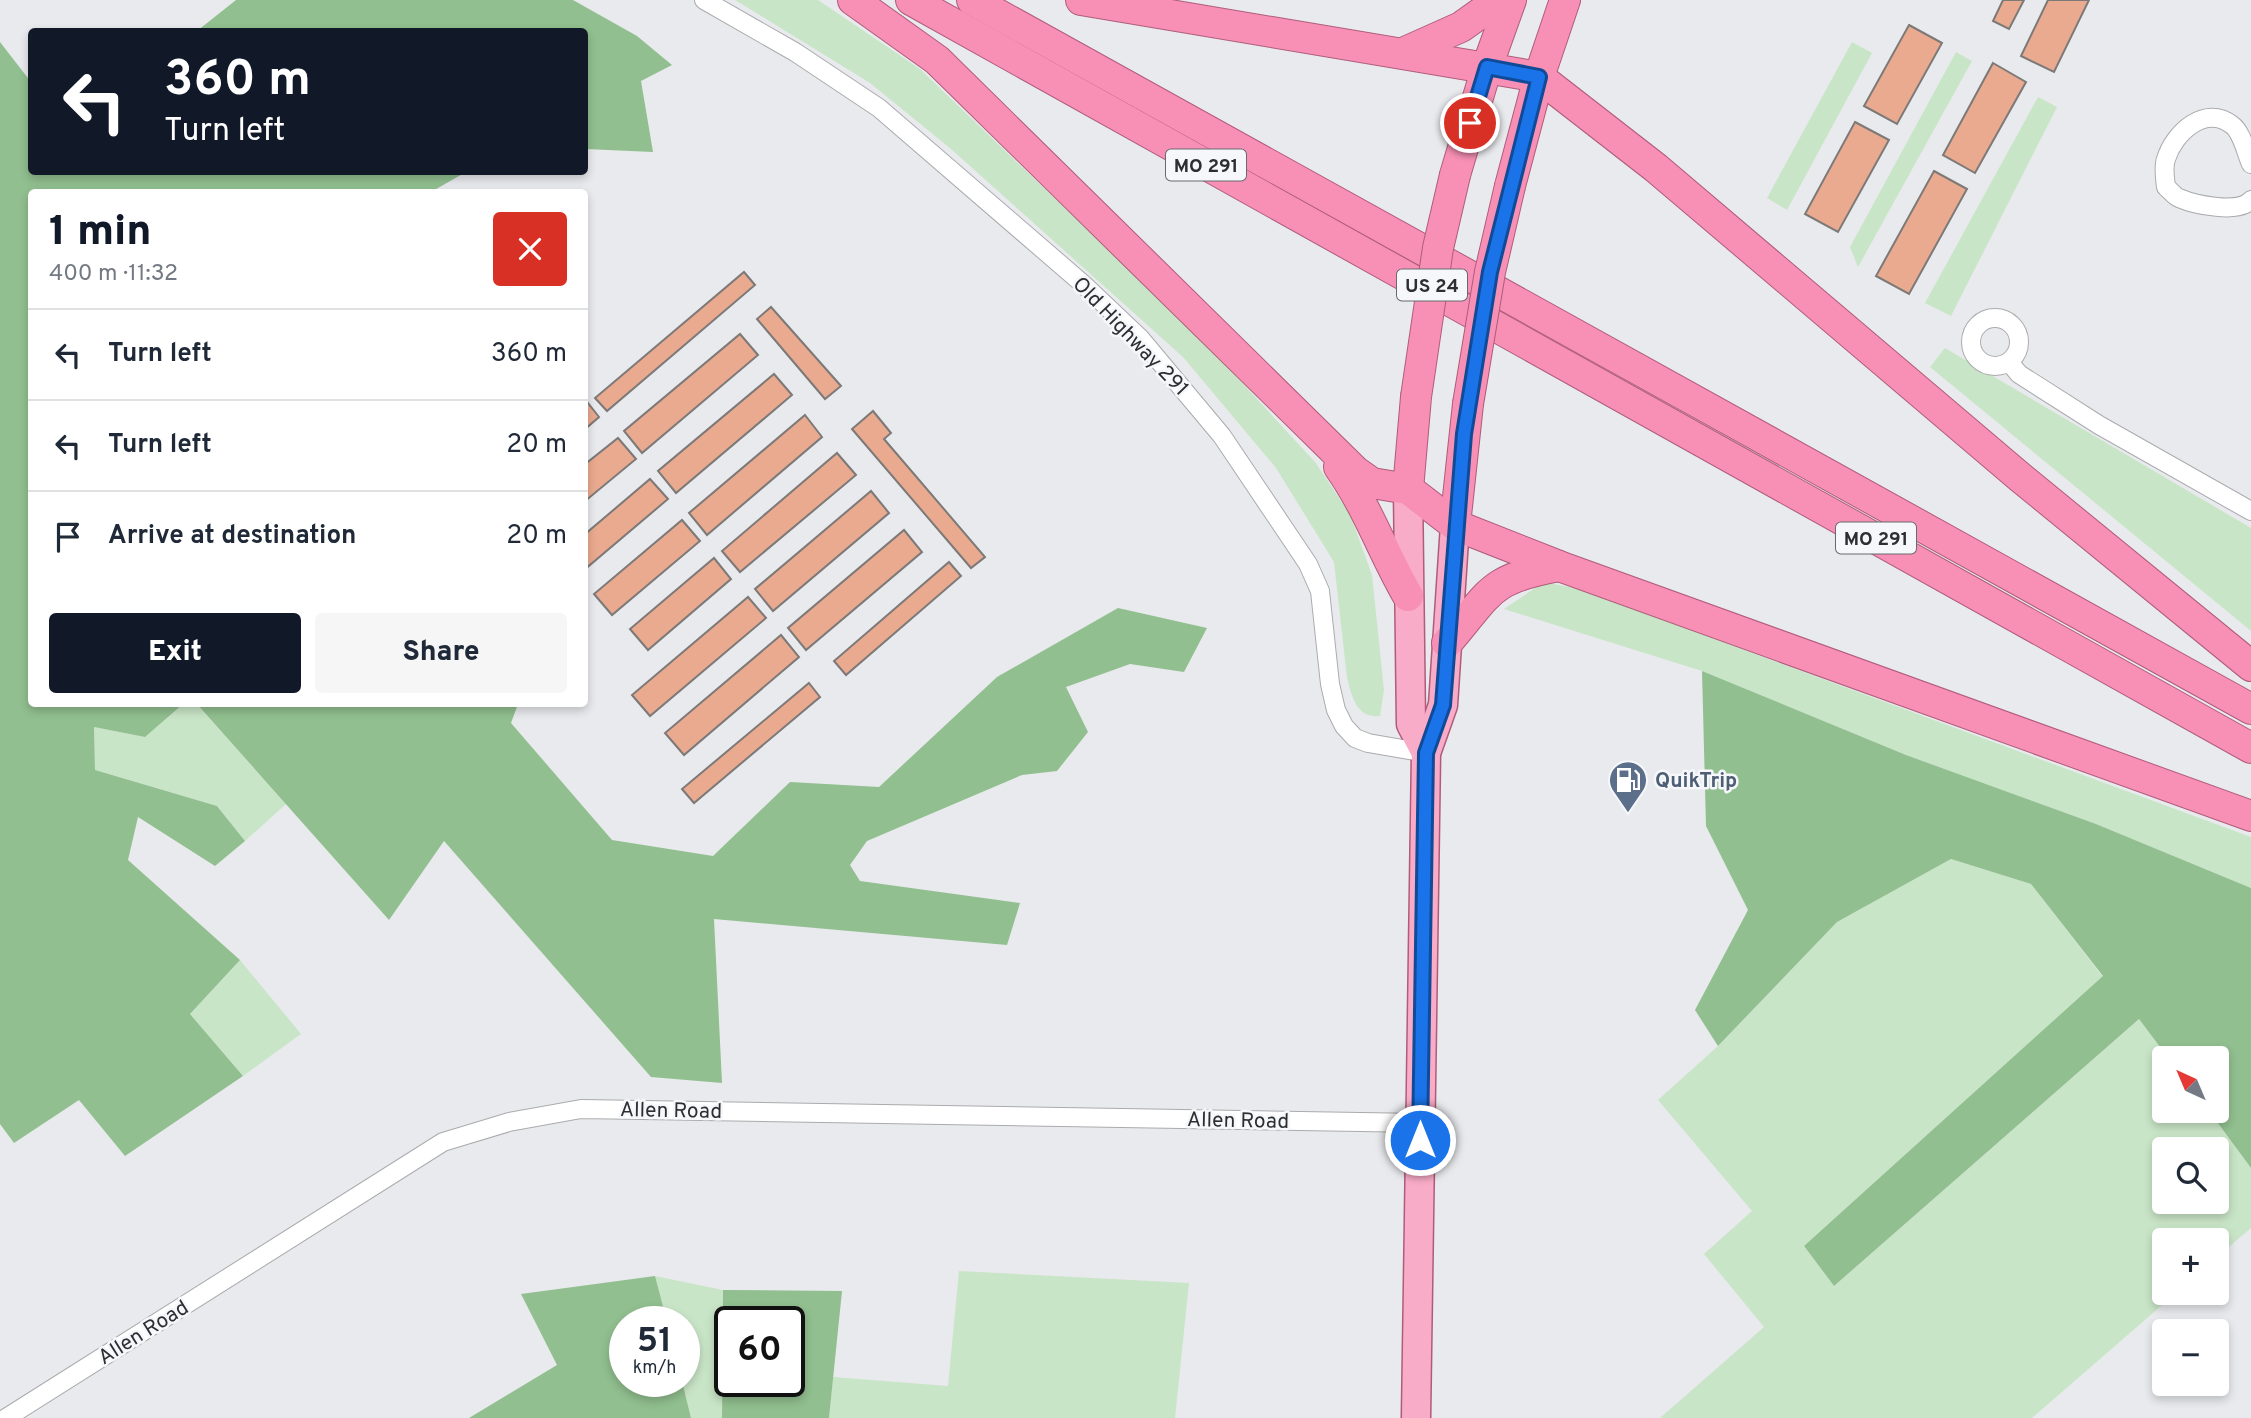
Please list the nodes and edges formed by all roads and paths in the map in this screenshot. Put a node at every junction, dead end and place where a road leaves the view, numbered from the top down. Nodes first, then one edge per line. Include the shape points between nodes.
1 (704, 0) edge
2 (853, 0) edge
3 (911, 0) edge
4 (972, 0) edge
5 (1081, 0) edge
6 (1499, 0) edge
7 (1511, 0) edge
8 (1565, 0) edge
9 (1553, 36) junction
10 (1402, 53) junction
11 (1487, 67) junction
12 (1539, 77) junction
13 (1593, 117) junction
14 (2251, 164) edge
15 (2250, 204) edge
16 (2009, 362) dead end
17 (1311, 427) junction
18 (1408, 489) junction
19 (2251, 510) edge
20 (1455, 525) junction
21 (1559, 566) junction
22 (1408, 596) junction
23 (1447, 643) junction
24 (2251, 666) edge
25 (2251, 709) edge
26 (2251, 748) edge
27 (1426, 753) junction
28 (2251, 816) edge
29 (1420, 1123) junction
30 (6, 1418) edge
31 (1416, 1418) edge

1 - 27 street, Old Highway 291 via 879,107 1140,338 1222,436 1308,564 1320,591 1330,684 1344,726 1368,743
2 - 17 highway via 937,60
3 - 26 highway, MO 291
4 - 25 highway, MO 291
5 - 10 highway
6 - 10 highway via 1461,27
7 - 11 highway, US 24
8 - 9 highway, US 24
9 - 12 highway, US 24
9 - 13 highway
10 - 11 highway
11 - 12 highway
11 - 18 highway, US 24, bridge via 1438,248
12 - 13 highway
12 - 20 highway, US 24, bridge via 1490,272 1468,404
13 - 24 highway
14 - 15 street via 2235,126 2220,117 2196,121 2176,137 2164,162 2166,187 2179,198 2232,209
16 - 19 street via 2019,374 2099,425
17 - 18 highway via 1372,483
17 - 22 highway via 1362,500 1383,554
18 - 20 highway
18 - 22 main road, US 24
20 - 21 highway
20 - 23 main road, US 24
21 - 23 highway via 1530,571 1491,588
21 - 28 highway
22 - 27 main road, US 24 via 1411,723
23 - 27 main road, US 24 via 1443,705
27 - 29 main road, US 24
29 - 30 street, Allen Road via 581,1109 509,1122 443,1142
29 - 31 main road, US 24

